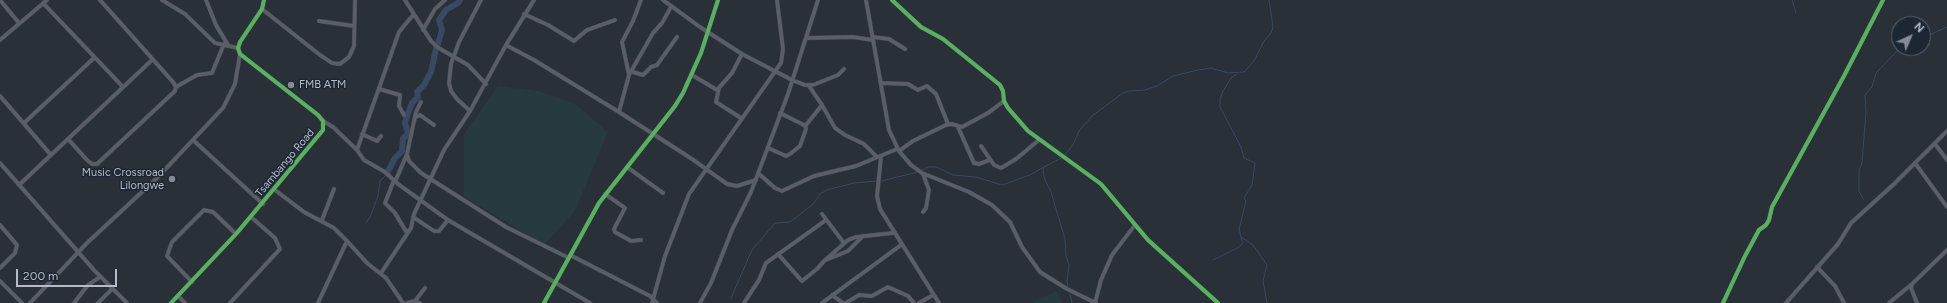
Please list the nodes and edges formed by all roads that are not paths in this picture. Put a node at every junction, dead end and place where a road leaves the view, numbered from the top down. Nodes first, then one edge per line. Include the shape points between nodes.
1 (0, 0) edge
2 (47, 0) edge
3 (100, 0) edge
4 (162, 0) edge
5 (206, 0) edge
6 (264, 0) edge
7 (355, 0) edge
8 (405, 0) edge
9 (445, 0) edge
10 (481, 0) edge
11 (534, 0) edge
12 (641, 0) edge
13 (663, 0) edge
14 (718, 0) edge
15 (777, 0) edge
16 (818, 0) edge
17 (866, 0) edge
18 (892, 0) edge
19 (1883, 0) edge
20 (43, 3) junction
21 (671, 7) junction
22 (262, 8) junction
23 (524, 14) junction
24 (413, 15) junction
25 (615, 20) dead end
26 (319, 21) dead end
27 (19, 23) junction
28 (354, 26) junction
29 (423, 30) junction
30 (708, 32) junction
31 (677, 36) dead end
32 (806, 38) junction
33 (873, 38) junction
34 (0, 40) edge
35 (226, 44) junction
36 (506, 45) junction
37 (238, 48) junction
38 (905, 49) dead end
39 (240, 54) junction
40 (742, 54) junction
41 (454, 56) junction
42 (94, 58) junction
43 (152, 60) junction
44 (844, 69) dead end
45 (633, 72) junction
46 (776, 72) junction
47 (629, 75) junction
48 (692, 76) junction
49 (792, 80) junction
50 (882, 83) junction
51 (486, 84) junction
52 (809, 86) junction
53 (123, 87) junction
54 (176, 87) junction
55 (719, 88) junction
56 (379, 89) junction
57 (0, 96) edge
58 (1004, 101) junction
59 (422, 102) dead end
60 (822, 105) junction
61 (470, 111) junction
62 (619, 112) junction
63 (780, 113) junction
64 (404, 115) dead end
65 (416, 117) junction
66 (741, 118) junction
67 (323, 121) junction
68 (24, 123) junction
69 (948, 124) junction
70 (434, 125) dead end
71 (805, 125) junction
72 (958, 127) junction
73 (1947, 131) edge
74 (362, 134) junction
75 (652, 135) junction
76 (381, 136) dead end
77 (68, 139) junction
78 (194, 140) junction
79 (1039, 140) junction
80 (1935, 144) junction
81 (981, 146) dead end
82 (768, 148) junction
83 (357, 150) junction
84 (898, 150) junction
85 (407, 154) junction
86 (51, 155) junction
87 (879, 157) junction
88 (990, 160) junction
89 (1947, 160) edge
90 (1915, 163) junction
91 (0, 164) edge
92 (627, 167) junction
93 (706, 170) junction
94 (758, 173) junction
95 (922, 173) junction
96 (430, 179) junction
97 (756, 180) junction
98 (394, 181) junction
99 (19, 185) junction
100 (334, 189) dead end
101 (275, 190) junction
102 (663, 193) dead end
103 (606, 194) junction
104 (421, 201) junction
105 (263, 204) junction
106 (1947, 207) edge
107 (923, 212) dead end
108 (822, 214) dead end
109 (251, 217) junction
110 (413, 218) junction
111 (322, 220) junction
112 (448, 220) junction
113 (826, 220) junction
114 (0, 225) edge
115 (1135, 225) junction
116 (407, 233) junction
117 (893, 233) junction
118 (236, 234) junction
119 (863, 236) junction
120 (640, 240) dead end
121 (347, 241) junction
122 (844, 243) junction
123 (901, 245) junction
124 (1947, 250) edge
125 (78, 252) junction
126 (778, 254) junction
127 (569, 257) junction
128 (824, 261) junction
129 (1817, 267) junction
130 (0, 268) edge
131 (381, 273) junction
132 (100, 276) junction
133 (0, 281) edge
134 (192, 282) junction
135 (555, 282) junction
136 (1912, 284) junction
137 (425, 288) dead end
138 (112, 289) junction
139 (832, 295) junction
140 (933, 295) junction
141 (178, 296) junction
142 (415, 301) junction
143 (652, 301) edge
144 (1788, 302) edge
145 (22, 303) edge
146 (30, 303) edge
147 (74, 303) edge
148 (98, 303) edge
149 (127, 303) edge
150 (171, 303) edge
151 (185, 303) edge
152 (230, 303) edge
153 (318, 303) edge
154 (403, 303) edge
155 (407, 303) edge
156 (420, 303) edge
157 (544, 303) edge
158 (590, 303) edge
159 (656, 303) edge
160 (700, 303) edge
161 (744, 303) edge
162 (822, 303) edge
163 (844, 303) edge
164 (914, 303) edge
165 (919, 303) edge
166 (939, 303) edge
167 (1095, 303) edge
168 (1218, 303) edge
169 (1723, 303) edge
170 (1844, 303) edge
171 (1889, 303) edge
172 (1917, 303) edge

1 - 27 street
2 - 20 street
3 - 43 street
4 - 35 street via 185,14 215,43
5 - 35 street
6 - 22 street
7 - 28 street
8 - 24 street
9 - 29 street via 435,8
10 - 41 street
11 - 23 street
12 - 47 street via 634,22 622,42
13 - 21 street
14 - 30 street
15 - 46 street via 783,54
16 - 32 street
17 - 33 street
18 - 58 street via 921,27 943,39 1000,85
19 - 169 street via 1772,207 1769,220 1759,230 1745,256
20 - 27 street
20 - 42 street
21 - 30 street
21 - 45 street via 638,57
22 - 28 street via 332,63 343,62 352,54
22 - 37 street
23 - 25 street via 574,41 587,30
23 - 36 street
24 - 29 street
24 - 56 street via 399,32
26 - 28 street
27 - 34 street
29 - 41 street via 437,47
30 - 40 street
30 - 48 street
31 - 45 street via 657,65 642,75
32 - 33 street
32 - 49 street
33 - 38 street via 889,39
33 - 50 street
35 - 37 street
35 - 54 street via 212,73 197,75
36 - 51 street
36 - 62 street
37 - 39 street
39 - 67 street, Tsambango Road
39 - 78 street via 230,97
40 - 46 street
40 - 55 street via 732,73
41 - 51 street via 468,65
41 - 61 street via 450,86 453,94
42 - 53 street
42 - 68 street
43 - 53 street
43 - 54 street
44 - 52 street via 838,75
45 - 47 street
46 - 49 street
46 - 66 street
47 - 62 street
48 - 55 street via 715,90
48 - 75 street via 675,106
49 - 52 street
49 - 63 street
50 - 69 street via 908,84 918,90 929,86 937,96
50 - 84 street via 890,134
51 - 61 street
52 - 60 street
53 - 77 street
54 - 77 street via 175,91 97,164 87,160
55 - 66 street via 716,102
56 - 64 street via 400,95 399,106
56 - 74 street
57 - 68 street
58 - 72 street via 972,122
58 - 79 street via 1015,118
59 - 65 street
60 - 71 street
60 - 87 street via 835,128 864,144
61 - 96 street via 444,150
62 - 75 street
63 - 71 street
63 - 82 street
65 - 70 street via 420,115
65 - 85 street
66 - 93 street
67 - 83 street
67 - 101 street, Tsambango Road via 321,135
68 - 86 street
69 - 72 street
69 - 84 street
71 - 82 street via 806,130 800,146 790,154 786,156
72 - 88 street via 974,163
73 - 80 street
74 - 76 street via 377,141
74 - 83 street
75 - 92 street
75 - 93 street
77 - 86 street
78 - 105 street
78 - 125 street
79 - 88 street via 1005,167 997,167
79 - 115 street via 1101,184
80 - 89 street
80 - 90 street
81 - 88 street
82 - 94 street
83 - 98 street via 364,160 385,172
84 - 87 street
84 - 95 street
85 - 96 street via 421,173
85 - 98 street
86 - 99 street
87 - 94 street via 856,166 814,176 782,191
87 - 117 street via 877,201
90 - 106 street
90 - 129 street via 1851,223 1838,244
91 - 99 street
92 - 102 street
92 - 103 street
93 - 97 street via 732,186
93 - 143 street via 689,194 665,256
94 - 97 street
95 - 107 street via 929,190
95 - 167 street via 970,192 992,205 1010,222 1022,247 1040,272 1067,290
96 - 104 street
96 - 127 street via 506,227
97 - 160 street
98 - 104 street
98 - 116 street via 385,203
99 - 125 street
100 - 111 street
101 - 105 street, Tsambango Road
101 - 111 street via 304,212
103 - 120 street via 625,208 614,229 615,232 633,241
103 - 127 street via 592,213
104 - 110 street
104 - 112 street
105 - 109 street, Tsambango Road
108 - 113 street
109 - 118 street, Tsambango Road
109 - 152 street via 275,238 280,249
110 - 112 street via 434,231 438,231
110 - 116 street
111 - 121 street via 341,233
112 - 135 street
113 - 122 street
113 - 126 street
114 - 130 street via 16,245 14,253
115 - 167 street via 1112,255 1101,280
115 - 168 street via 1148,240
116 - 131 street
117 - 119 street
117 - 123 street
118 - 134 street, Tsambango Road
118 - 134 street via 213,212 204,210 172,242 167,256
119 - 122 street
119 - 128 street via 848,251
121 - 131 street via 367,263
121 - 153 street
122 - 128 street
123 - 139 street
123 - 140 street via 921,272
124 - 136 street
125 - 132 street
125 - 146 street
126 - 128 street via 802,280
126 - 161 street via 764,266 759,280
127 - 135 street
127 - 143 street
129 - 144 street
129 - 170 street via 1835,286
131 - 154 street
132 - 138 street
132 - 147 street via 88,285
133 - 145 street
134 - 141 street, Tsambango Road
135 - 157 street
135 - 158 street
136 - 171 street
136 - 172 street
137 - 142 street
138 - 148 street
138 - 149 street
139 - 162 street
139 - 163 street
140 - 165 street
140 - 166 street
141 - 150 street, Tsambango Road
141 - 151 street
142 - 155 street
142 - 156 street
143 - 159 street
163 - 164 street via 859,295 872,296 888,287 908,296

